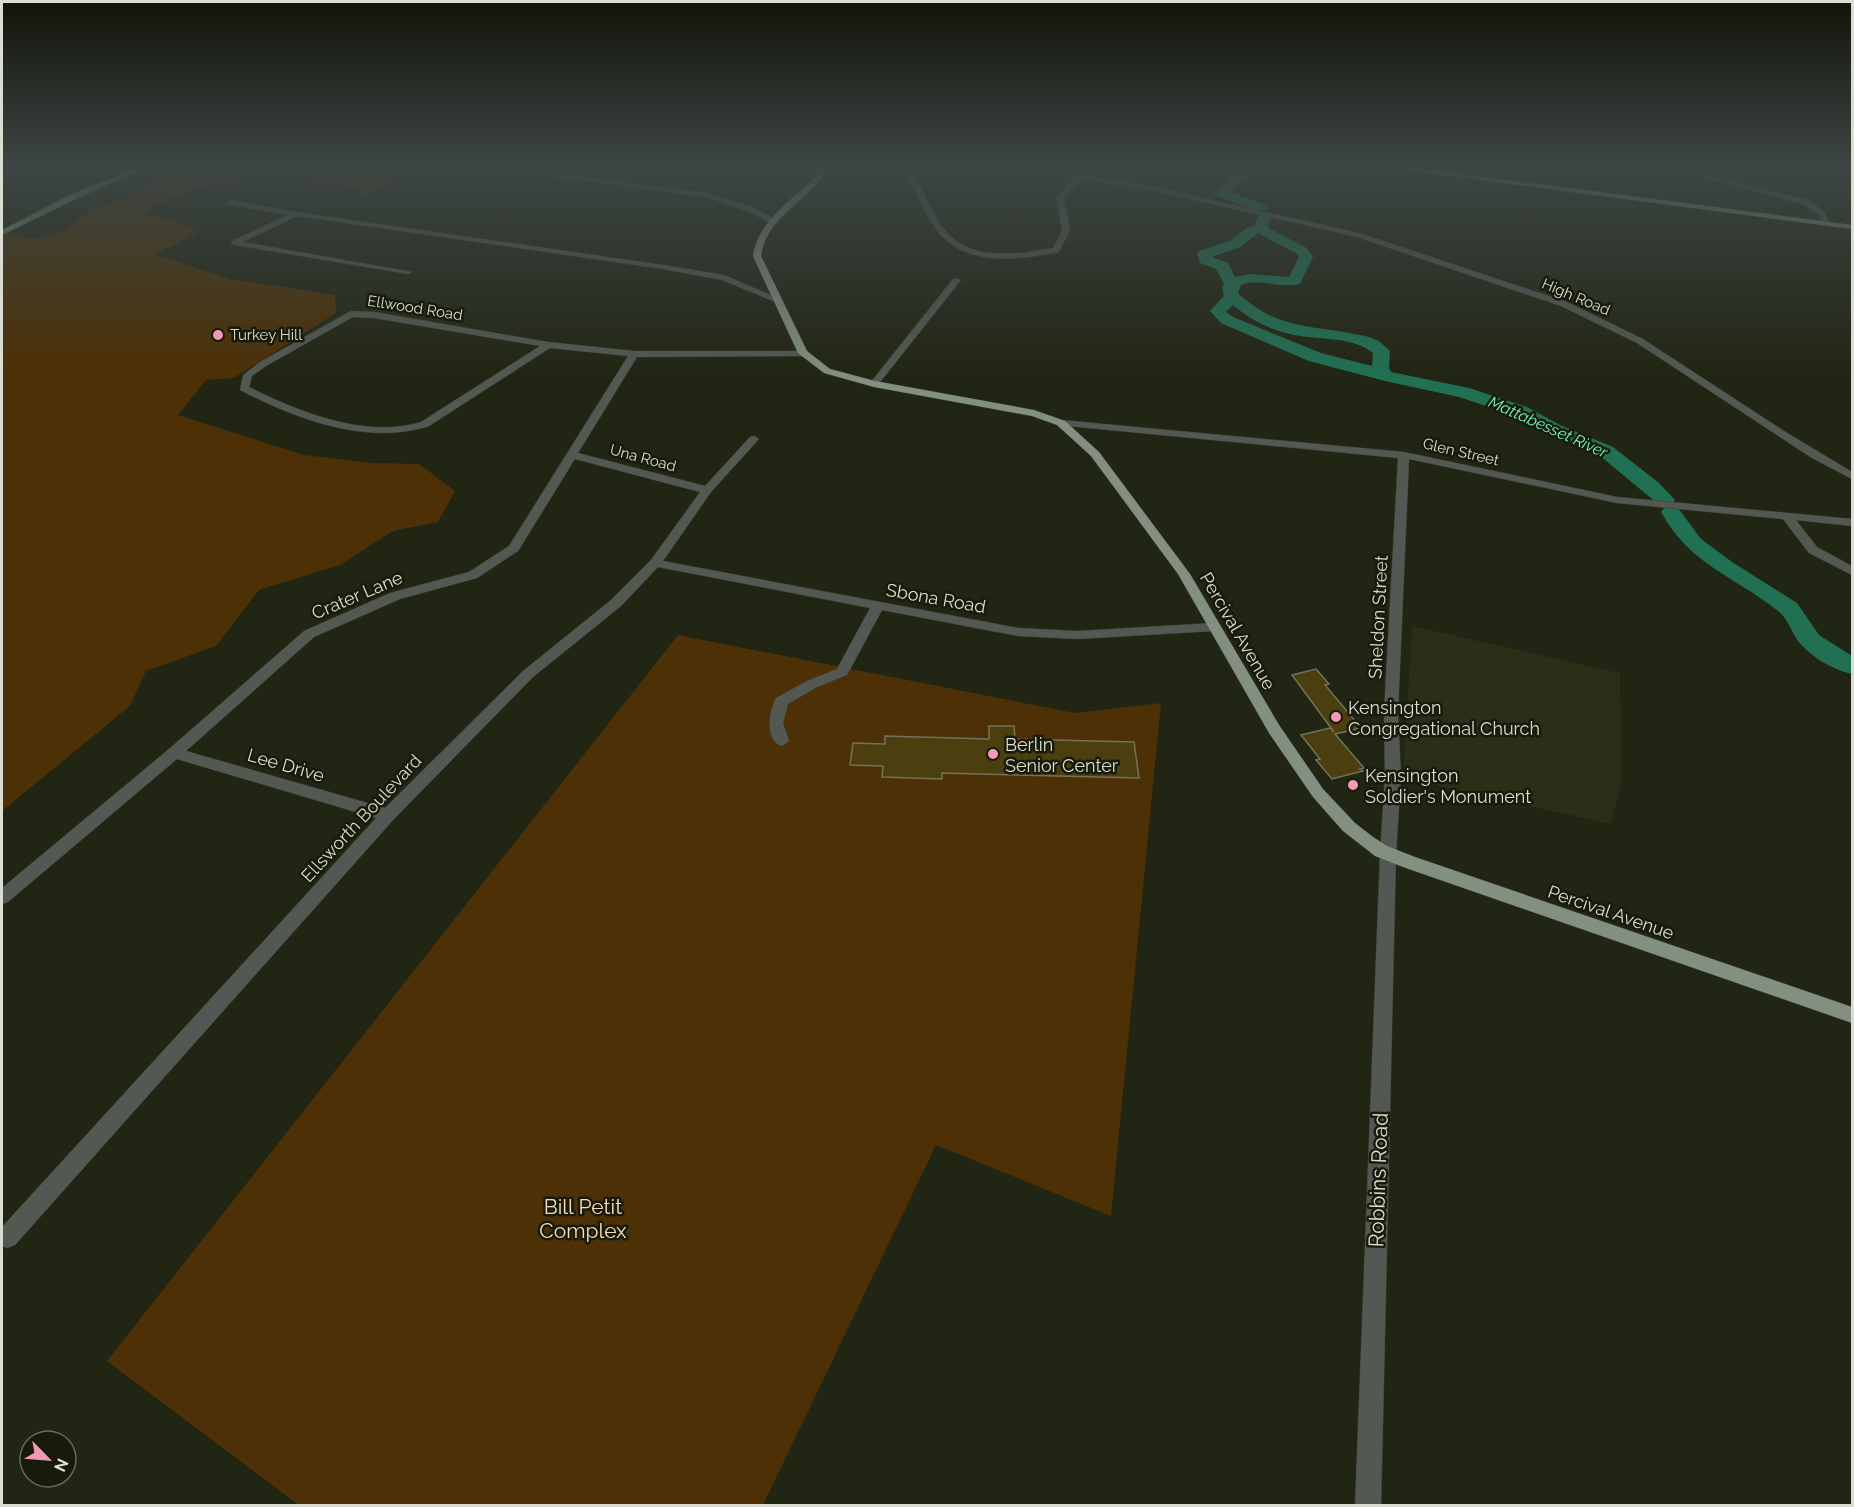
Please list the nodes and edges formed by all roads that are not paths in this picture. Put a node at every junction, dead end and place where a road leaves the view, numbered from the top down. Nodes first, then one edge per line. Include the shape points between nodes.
1 (250, 236) edge
2 (448, 236) edge
3 (760, 236) edge
4 (946, 236) edge
5 (1063, 236) edge
6 (1367, 236) edge
7 (408, 273) dead end
8 (957, 280) dead end
9 (776, 299) junction
10 (548, 345) junction
11 (803, 353) junction
12 (634, 354) junction
13 (874, 384) junction
14 (1061, 423) junction
15 (754, 439) dead end
16 (572, 455) junction
17 (1404, 455) junction
18 (1852, 476) edge
19 (707, 490) junction
20 (1787, 516) junction
21 (1852, 522) edge
22 (655, 563) junction
23 (1852, 571) edge
24 (878, 606) junction
25 (1214, 627) junction
26 (782, 741) dead end
27 (174, 753) junction
28 (388, 815) junction
29 (1388, 854) junction
30 (2, 897) edge
31 (1852, 1015) edge
32 (7, 1237) dead end
33 (1368, 1506) edge

1 - 7 street via 236,243
2 - 9 street via 724,278
3 - 9 main road, Percival Avenue via 758,256
4 - 5 street via 960,247 1024,256 1056,250
6 - 18 street, High Road via 1591,315 1691,372 1826,463
8 - 13 street
9 - 11 main road, Percival Avenue
10 - 10 street, Ellwood Road via 351,314 262,364 248,375 244,388 306,415 383,431 403,431 425,424
10 - 12 street, Ellwood Road
11 - 12 street, Ellwood Road
11 - 13 main road, Percival Avenue via 827,371
12 - 16 street, Crater Lane
13 - 14 main road, Percival Avenue via 1034,413
14 - 17 street, Glen Street
14 - 25 main road, Percival Avenue via 1095,454 1144,517 1184,574
15 - 19 street, Ellsworth Boulevard
16 - 19 street, Una Road
16 - 27 street, Crater Lane via 514,548 473,575 395,596 309,634
17 - 20 street, Glen Street via 1596,497
17 - 29 street, Sheldon Street
19 - 22 street, Ellsworth Boulevard
20 - 21 street, Glen Street
20 - 23 street via 1813,550
22 - 24 street, Sbona Road
22 - 28 street, Ellsworth Boulevard via 616,603 528,674
24 - 25 street, Sbona Road via 1018,632 1078,635
24 - 26 street via 842,672 781,701 776,723
25 - 29 main road, Percival Avenue via 1305,777 1349,827
27 - 28 street, Lee Drive
27 - 30 street, Crater Lane
28 - 32 street, Ellsworth Boulevard
29 - 31 main road, Percival Avenue
29 - 33 street, Robbins Road

